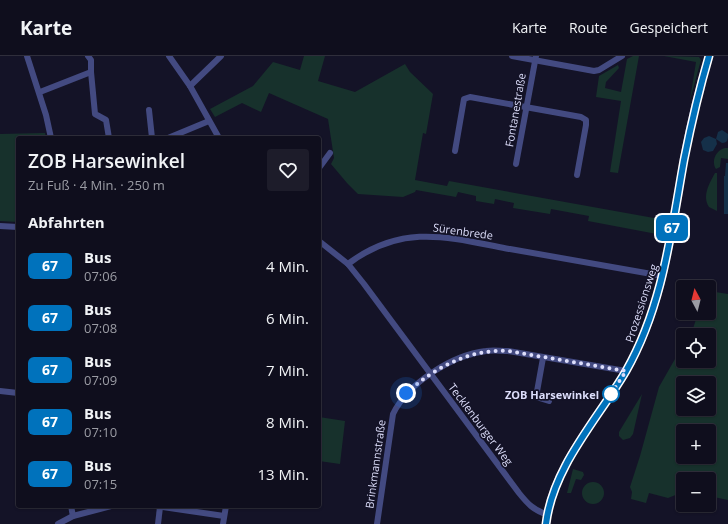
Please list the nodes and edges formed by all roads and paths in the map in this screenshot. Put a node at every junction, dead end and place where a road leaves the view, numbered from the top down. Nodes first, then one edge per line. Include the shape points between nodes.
1 (27, 56) edge
2 (88, 56) edge
3 (169, 56) edge
4 (221, 56) edge
5 (512, 56) edge
6 (622, 56) edge
7 (709, 56) edge
8 (535, 58) edge
9 (91, 72) junction
10 (190, 86) junction
11 (40, 92) junction
12 (526, 107) junction
13 (149, 110) dead end
14 (209, 121) junction
15 (51, 136) edge
16 (109, 136) edge
17 (152, 136) edge
18 (173, 136) edge
19 (218, 136) edge
20 (455, 151) dead end
21 (330, 153) dead end
22 (516, 164) dead end
23 (321, 165) edge
24 (577, 175) dead end
25 (0, 226) edge
26 (16, 227) edge
27 (321, 242) edge
28 (348, 264) junction
29 (663, 276) junction
30 (543, 358) junction
31 (626, 371) junction
32 (431, 374) junction
33 (0, 391) edge
34 (16, 393) edge
35 (550, 401) dead end
36 (72, 508) edge
37 (104, 508) edge
38 (160, 508) edge
39 (173, 508) edge
40 (226, 508) edge
41 (547, 514) junction
42 (74, 516) junction
43 (224, 516) junction
44 (58, 524) edge
45 (158, 524) edge
46 (223, 524) edge
47 (377, 524) edge
48 (546, 524) edge

1 - 11 street
2 - 9 street via 91,60
3 - 10 street
4 - 10 street
5 - 8 street
6 - 8 street via 594,71
7 - 29 street, Prozessionsweg via 687,146
8 - 12 street, Fontanestraße
9 - 11 street
9 - 16 street via 95,114 106,120
10 - 14 street
11 - 15 street
12 - 20 street via 464,98
12 - 22 street, Fontanestraße
12 - 24 street via 586,120
13 - 17 street
14 - 18 street
14 - 19 street
21 - 23 street
25 - 26 street
27 - 28 street, Tecklenburger Weg
28 - 29 street, Sürenbrede via 358,256 399,240 418,236 447,237
28 - 32 street, Tecklenburger Weg
29 - 31 street, Prozessionsweg via 642,339
30 - 31 street, Brinkmannstraße
30 - 32 street, Brinkmannstraße via 508,351 485,351 455,361
30 - 35 street via 536,397
31 - 41 street, Prozessionsweg via 564,467
32 - 41 street, Tecklenburger Weg via 519,493 530,505
32 - 47 street, Brinkmannstraße via 406,393 393,414
33 - 34 street
36 - 42 street
37 - 42 street
38 - 45 street
39 - 43 street
40 - 43 street
41 - 48 street
42 - 44 street
43 - 46 street

